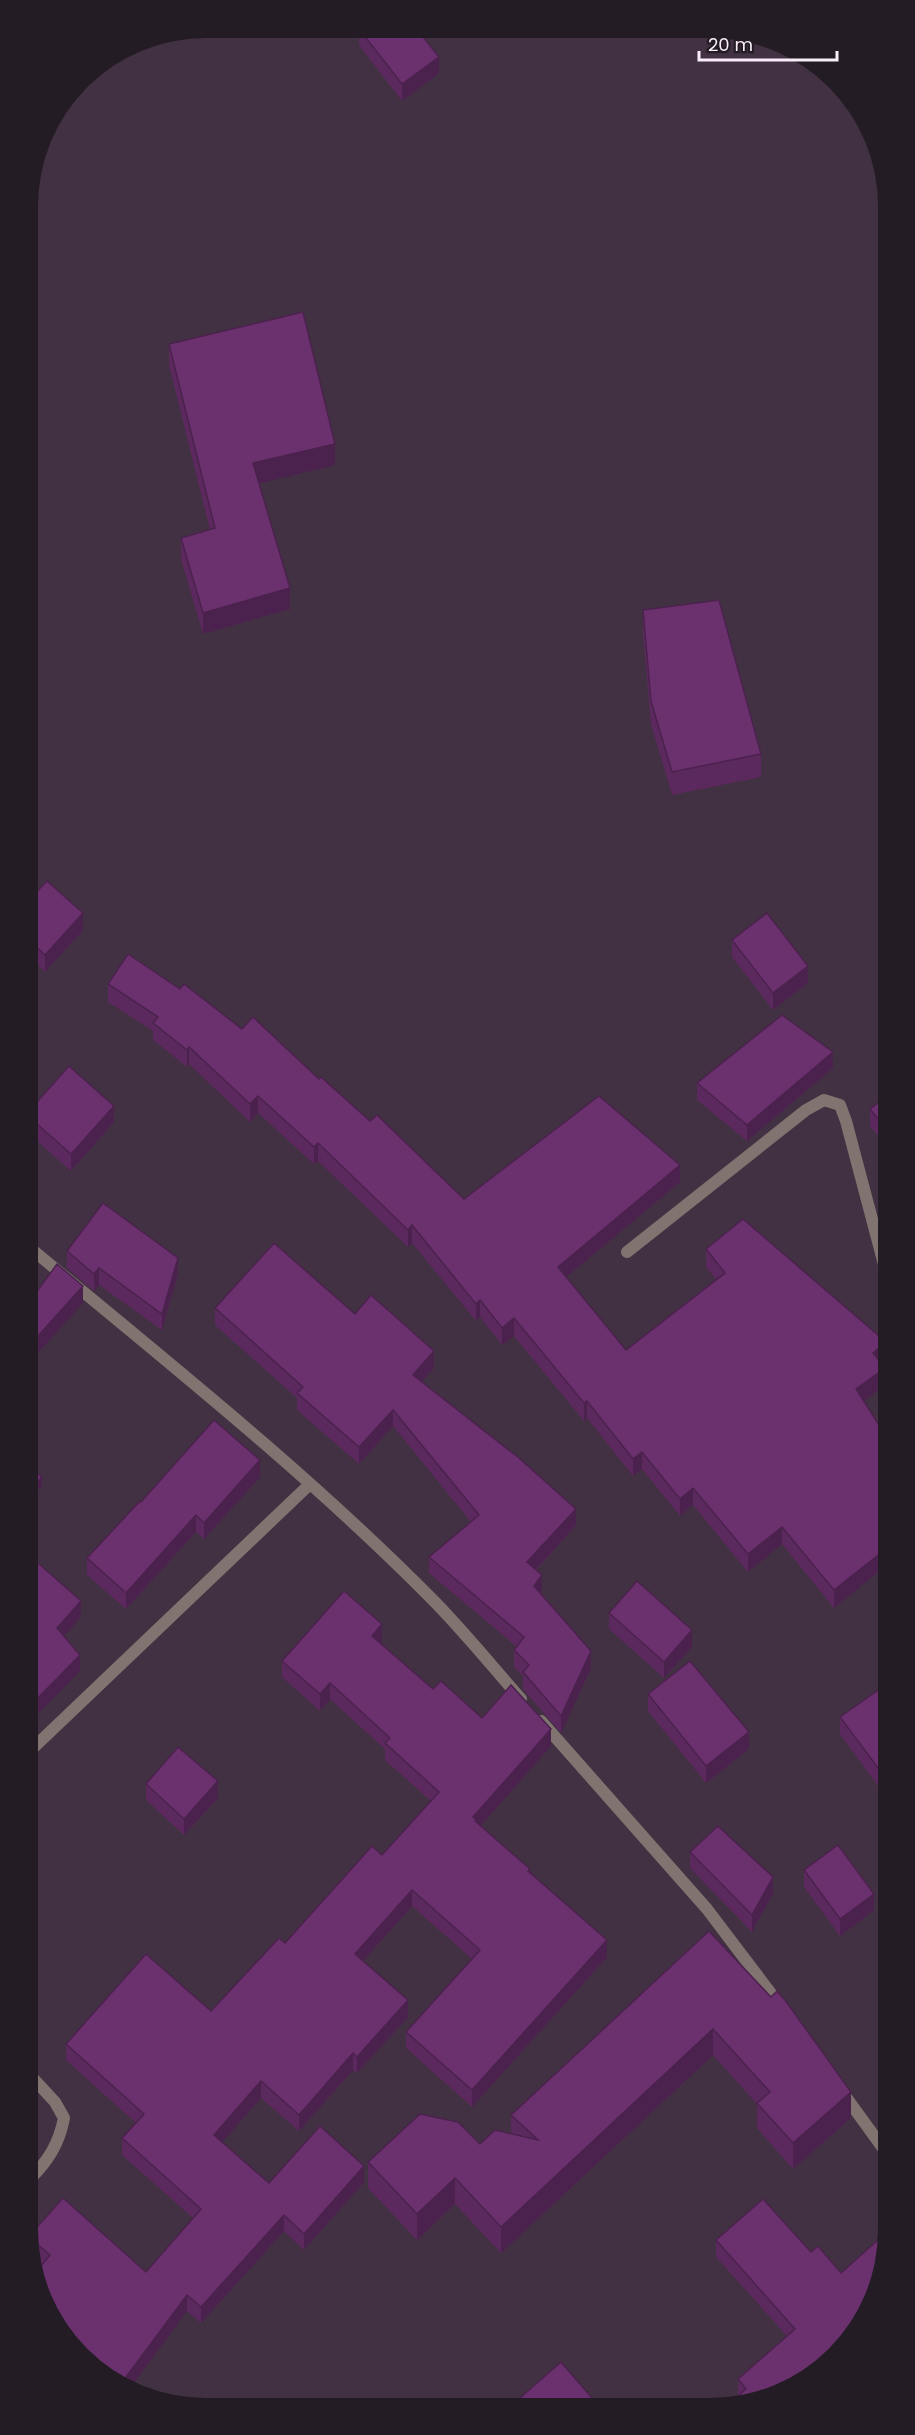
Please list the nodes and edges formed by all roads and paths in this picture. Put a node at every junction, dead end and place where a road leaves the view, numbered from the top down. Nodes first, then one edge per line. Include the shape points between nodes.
1 (877, 1240) edge
2 (627, 1252) dead end
3 (38, 1254) edge
4 (310, 1484) junction
5 (38, 1742) edge
6 (793, 2023) edge
7 (833, 2080) edge
8 (38, 2084) edge
9 (877, 2140) edge
10 (38, 2171) edge

1 - 2 street via 840,1105 824,1100 806,1110
3 - 4 street
4 - 5 street
4 - 6 street via 430,1597 475,1646 707,1909
7 - 9 street
8 - 10 street via 64,2118 62,2134 50,2159

